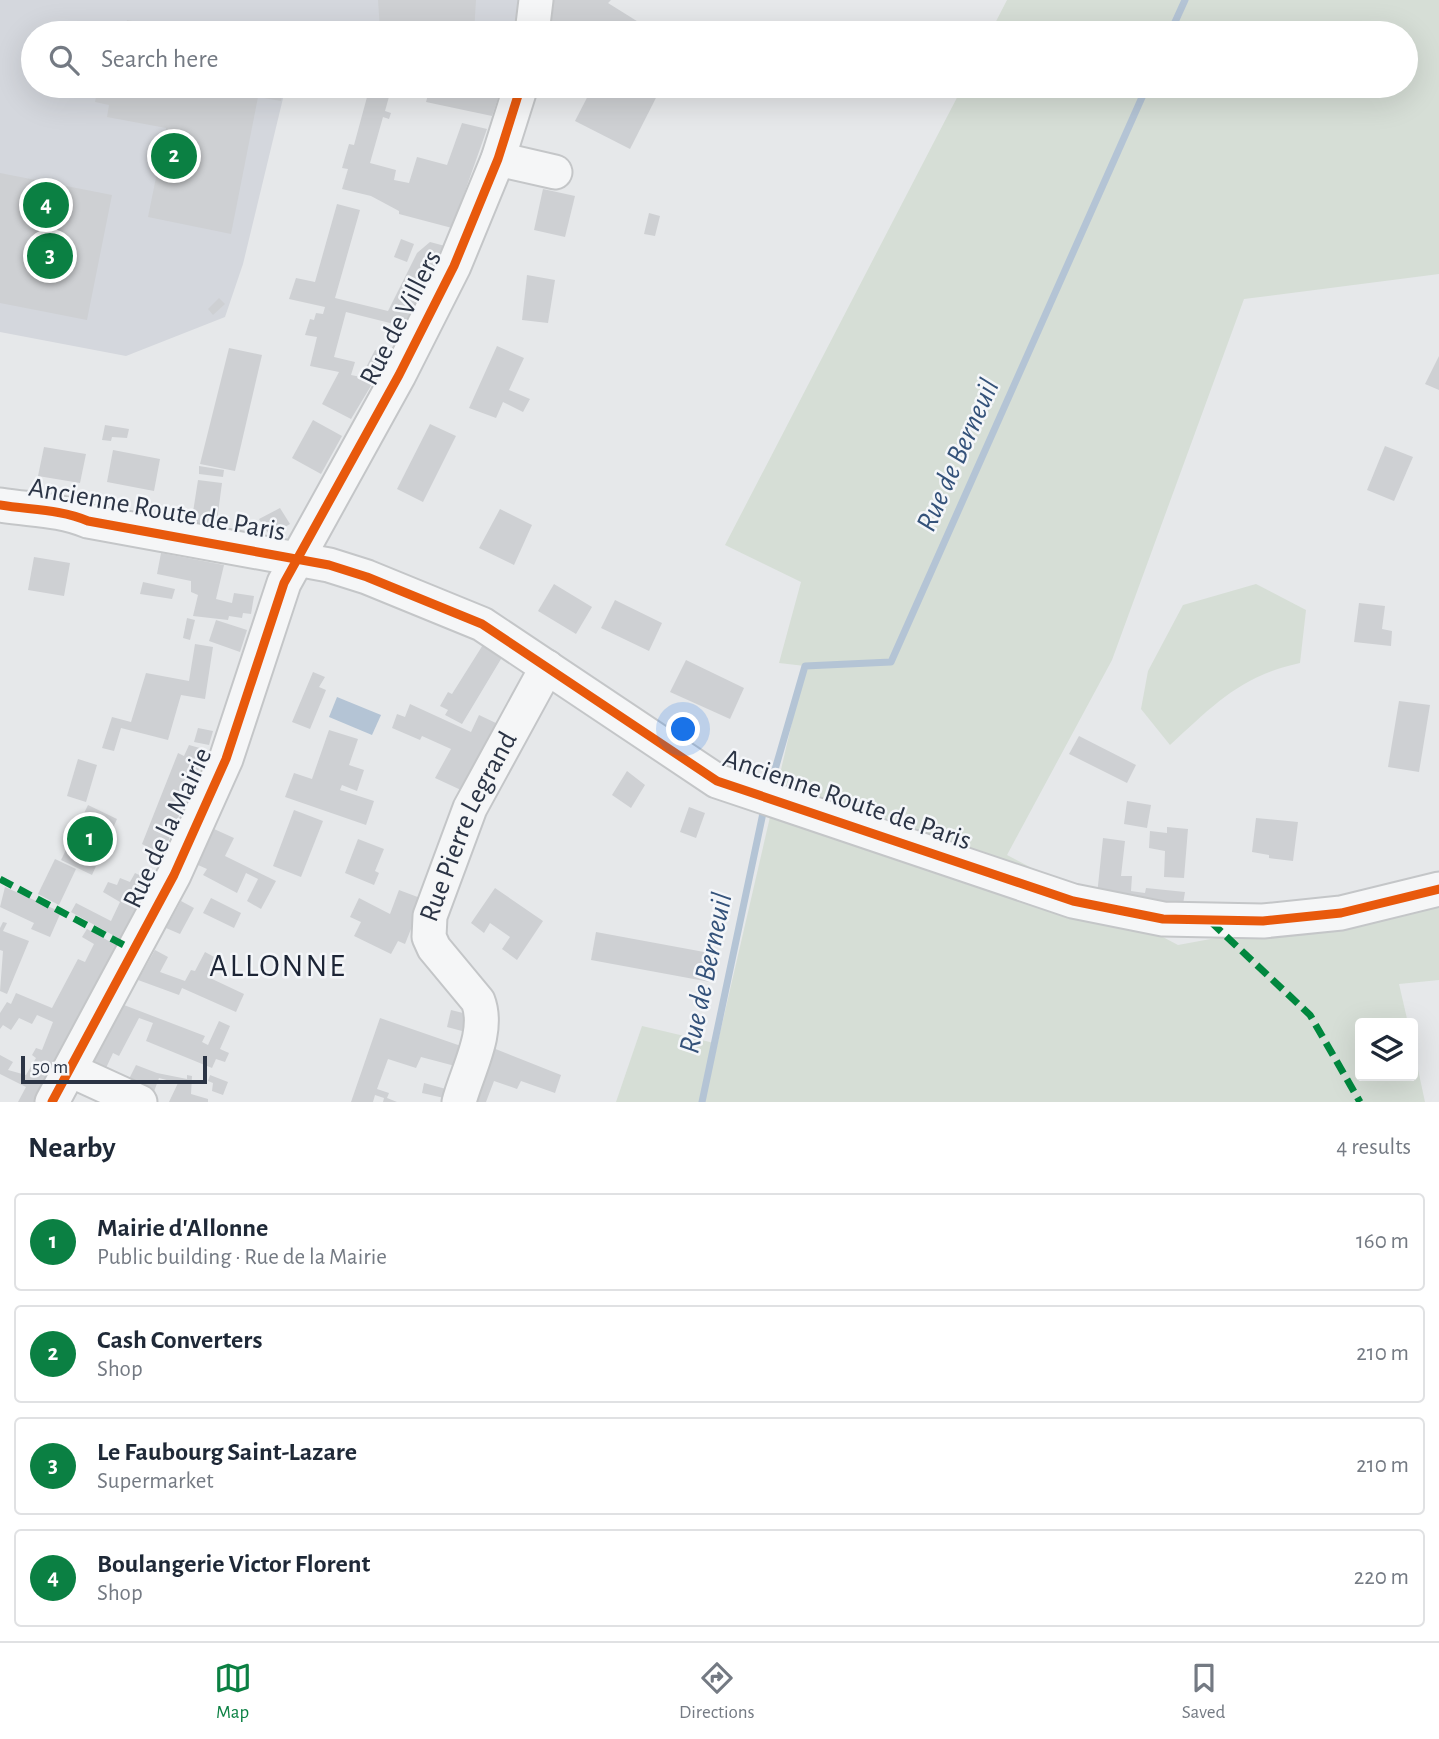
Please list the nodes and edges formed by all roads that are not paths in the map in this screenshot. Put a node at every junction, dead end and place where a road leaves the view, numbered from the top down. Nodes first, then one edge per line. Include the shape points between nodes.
1 (536, 0) edge
2 (533, 21) edge
3 (517, 98) edge
4 (498, 159) junction
5 (555, 172) dead end
6 (0, 505) edge
7 (296, 559) junction
8 (547, 667) junction
9 (1439, 890) edge
10 (70, 1070) junction
11 (52, 1102) edge
12 (140, 1102) edge
13 (459, 1102) edge

1 - 2 street
3 - 4 street, Rue de Villers
4 - 5 street
4 - 7 street, Rue de Villers via 470,231 408,359
6 - 7 street, Ancienne Route de Paris via 66,512 88,521
7 - 8 street, Ancienne Route de Paris via 349,571 471,619
7 - 10 street, Rue de la Mairie via 275,606 219,777 161,901
8 - 9 street, Ancienne Route de Paris via 717,781 1073,901 1163,919 1263,921 1341,913
8 - 13 street, Rue Pierre Legrand via 470,808 430,916 429,937 434,948 478,1001 481,1011 480,1034
10 - 11 street, Rue de la Mairie
10 - 12 street

